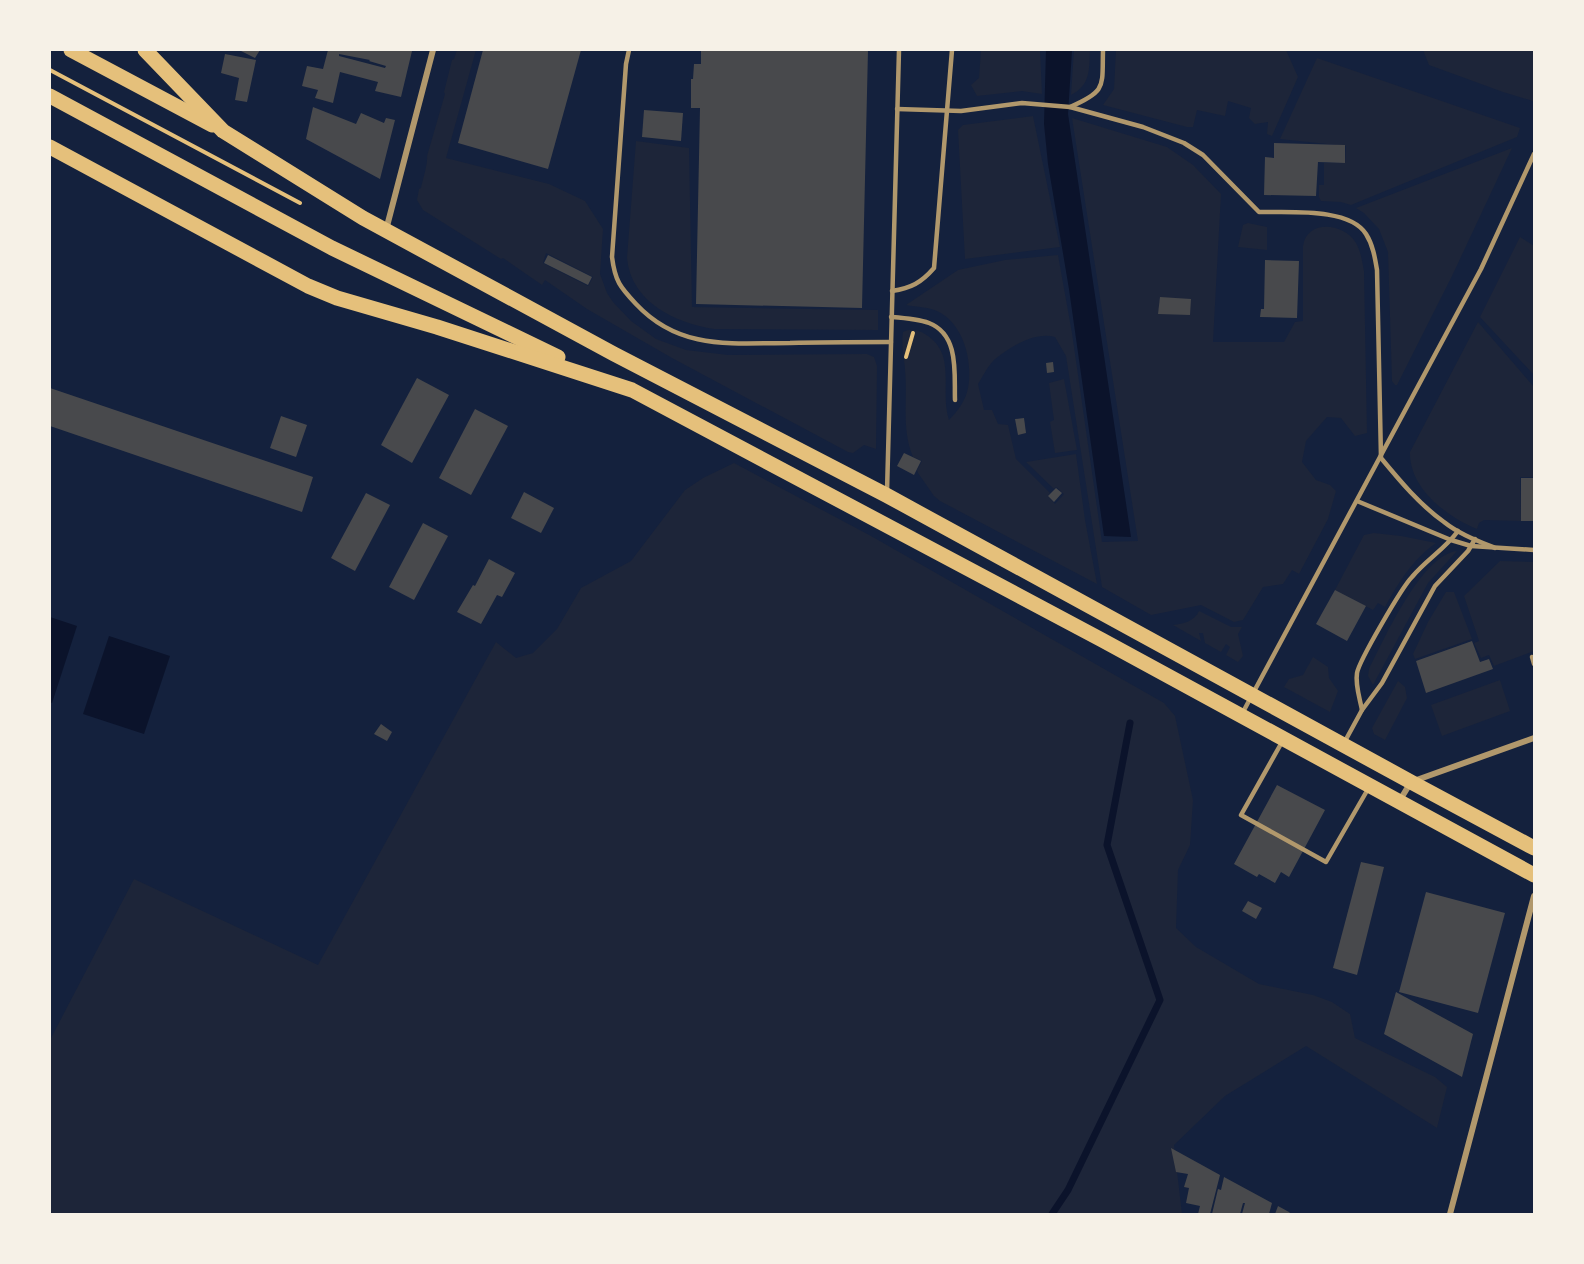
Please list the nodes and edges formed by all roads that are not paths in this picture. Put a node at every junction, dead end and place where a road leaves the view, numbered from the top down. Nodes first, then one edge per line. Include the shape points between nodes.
1 (71, 50) edge
2 (145, 50) edge
3 (433, 50) edge
4 (629, 50) edge
5 (898, 50) edge
6 (952, 50) edge
7 (1103, 50) edge
8 (50, 96) edge
9 (1070, 107) junction
10 (897, 109) junction
11 (945, 112) junction
12 (223, 131) junction
13 (50, 147) edge
14 (1534, 154) edge
15 (386, 230) junction
16 (892, 291) junction
17 (891, 317) junction
18 (891, 342) junction
19 (632, 390) junction
20 (955, 400) dead end
21 (1380, 458) junction
22 (886, 495) junction
23 (1357, 501) junction
24 (1458, 531) junction
25 (1451, 540) junction
26 (1475, 540) junction
27 (1471, 546) junction
28 (1495, 548) junction
29 (1534, 550) edge
30 (1532, 657) dead end
31 (1534, 664) edge
32 (1252, 695) junction
33 (1362, 710) junction
34 (1240, 717) junction
35 (1534, 738) edge
36 (1283, 740) junction
37 (1343, 745) junction
38 (1411, 782) junction
39 (1370, 787) junction
40 (1399, 802) junction
41 (1534, 848) edge
42 (1534, 875) edge
43 (1534, 896) edge
44 (1450, 1215) edge

1 - 12 main road
2 - 12 main road
3 - 15 street
4 - 18 lane via 612,257 618,284 629,297 650,319 673,332 722,344
5 - 10 lane
6 - 11 lane
7 - 9 lane via 1099,89 1092,97
8 - 19 main road via 332,248
9 - 11 lane via 1022,103
9 - 21 lane via 1184,142 1203,155 1259,212 1336,215 1365,232 1377,270
10 - 11 lane
10 - 16 lane
11 - 16 lane via 934,268 916,285
12 - 15 main road
13 - 19 main road via 308,286
14 - 21 lane via 1481,269
15 - 22 main road via 624,360
16 - 17 lane
17 - 18 lane
17 - 20 lane via 939,329 954,354
18 - 22 lane
19 - 34 main road
21 - 23 lane
21 - 24 lane via 1427,508
22 - 32 main road
23 - 25 lane
23 - 32 lane
24 - 25 lane
24 - 26 lane
25 - 27 lane
25 - 33 lane via 1408,581 1359,667
26 - 27 lane
26 - 28 lane
27 - 28 lane
27 - 33 lane via 1435,586 1382,684
28 - 29 lane
30 - 31 lane
32 - 34 lane
32 - 37 main road
33 - 37 lane
34 - 36 main road
35 - 38 street
36 - 39 main road
36 - 39 lane via 1241,815 1326,862
37 - 38 main road
38 - 40 street
38 - 41 main road
39 - 40 main road
40 - 42 main road
43 - 44 street

